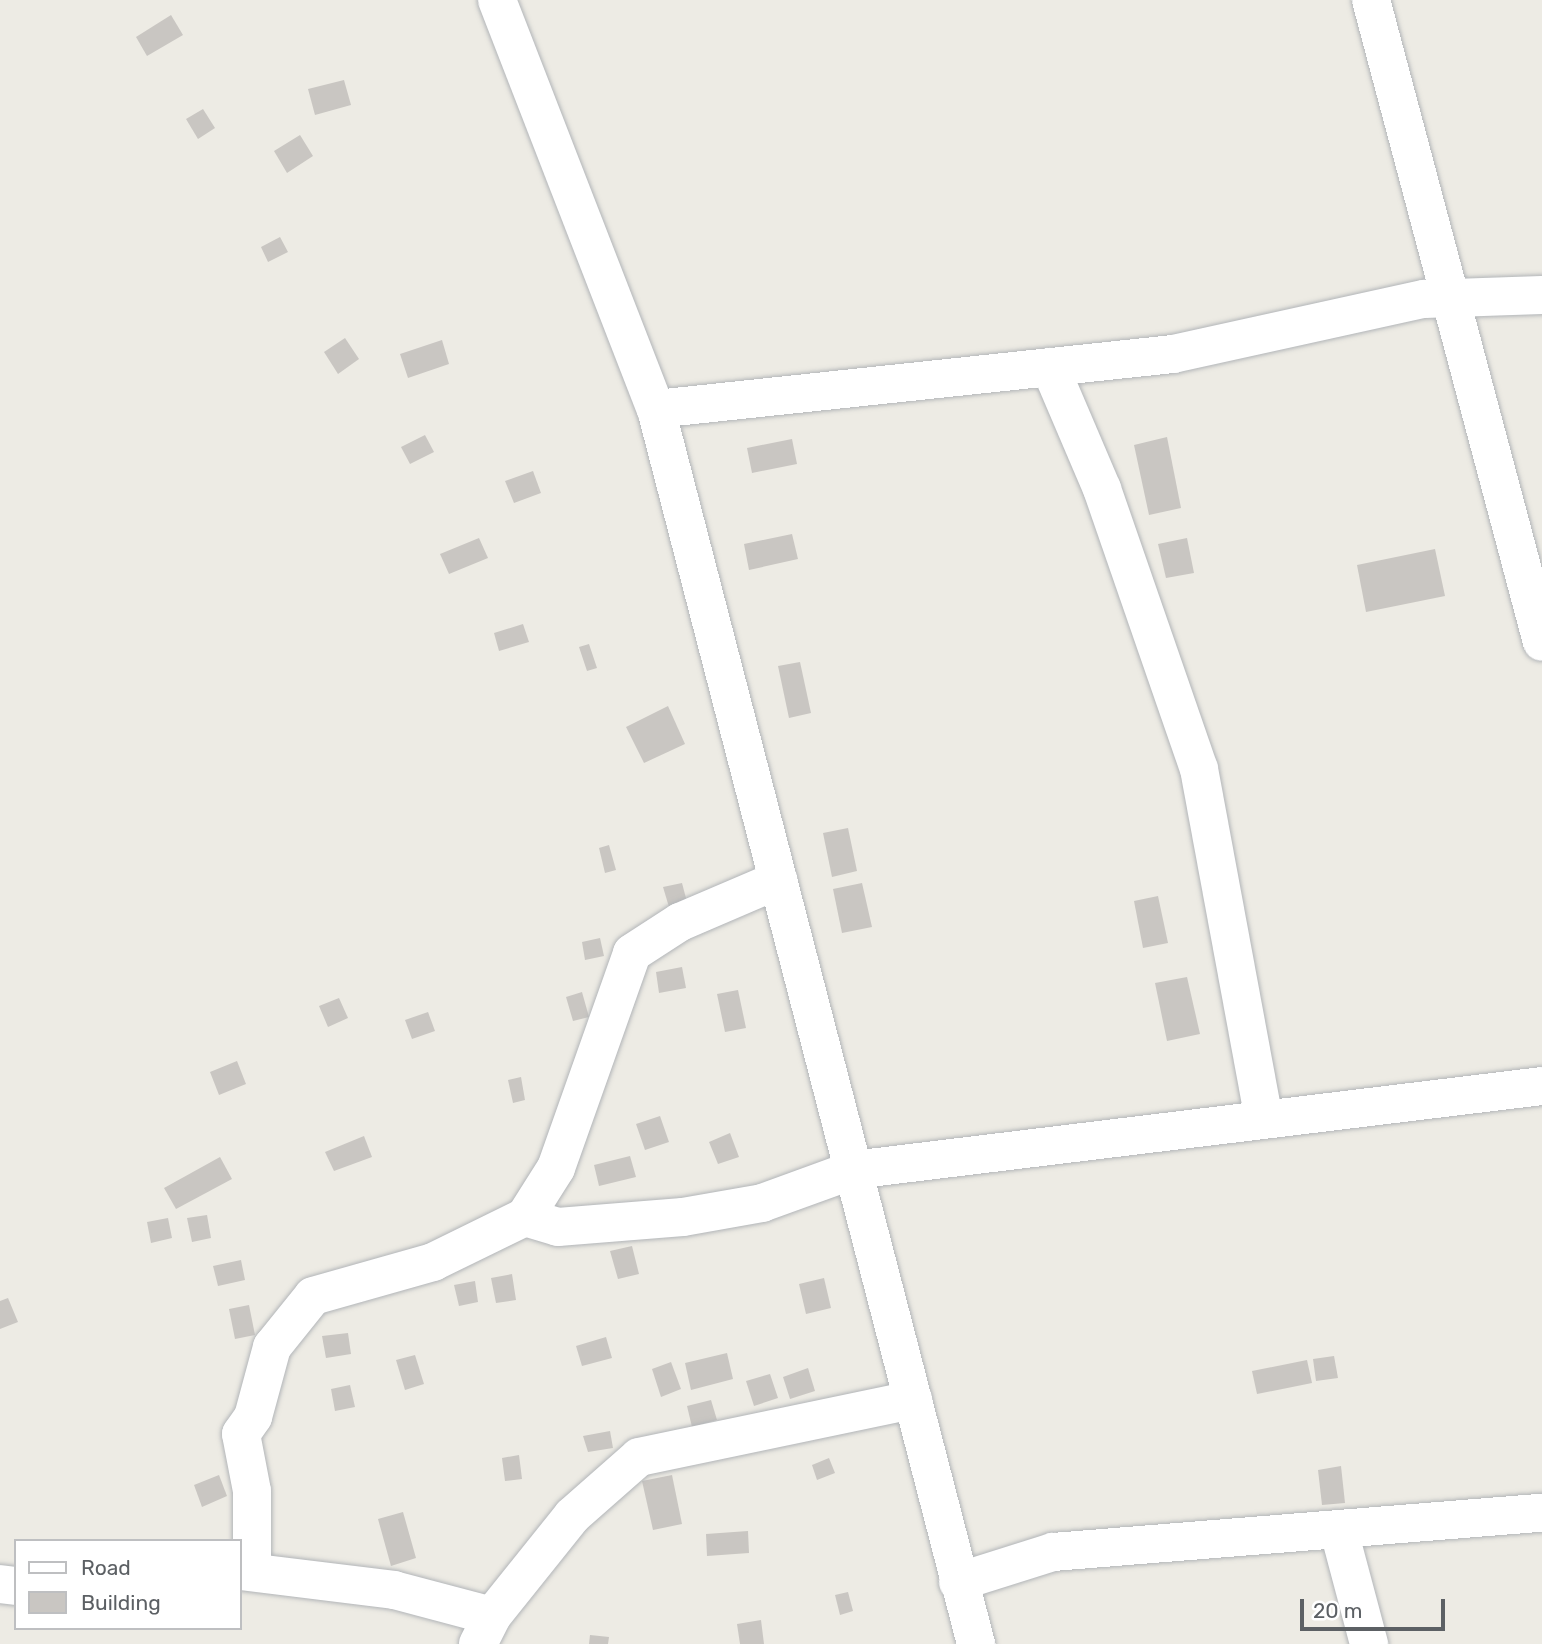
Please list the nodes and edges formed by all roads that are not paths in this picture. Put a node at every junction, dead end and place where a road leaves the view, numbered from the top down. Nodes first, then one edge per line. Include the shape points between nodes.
1 (497, 0) edge
2 (1371, 0) edge
3 (1542, 295) edge
4 (1453, 297) junction
5 (1050, 368) junction
6 (656, 409) junction
7 (1542, 642) edge
8 (778, 880) junction
9 (1542, 1086) edge
10 (1264, 1119) junction
11 (853, 1170) junction
12 (526, 1217) junction
13 (913, 1400) junction
14 (1542, 1513) edge
15 (1339, 1531) junction
16 (246, 1571) edge
17 (958, 1582) junction
18 (485, 1630) edge
19 (976, 1644) edge
20 (1369, 1644) edge

1 - 6 street
2 - 4 street
3 - 4 street
4 - 5 street via 1173,354
4 - 7 street
5 - 6 street
5 - 10 street via 1102,489 1199,769
6 - 8 street
8 - 11 street
8 - 12 street via 680,922 632,953 556,1168
9 - 10 street
10 - 11 street
11 - 12 street via 762,1203 683,1217 558,1227
11 - 13 street
12 - 16 street via 433,1262 313,1296 272,1347 253,1417 241,1434 251,1491
13 - 17 street
13 - 18 street via 639,1457 572,1516
14 - 15 street
15 - 17 street via 1053,1552
15 - 20 street
16 - 18 street via 394,1590
17 - 19 street

